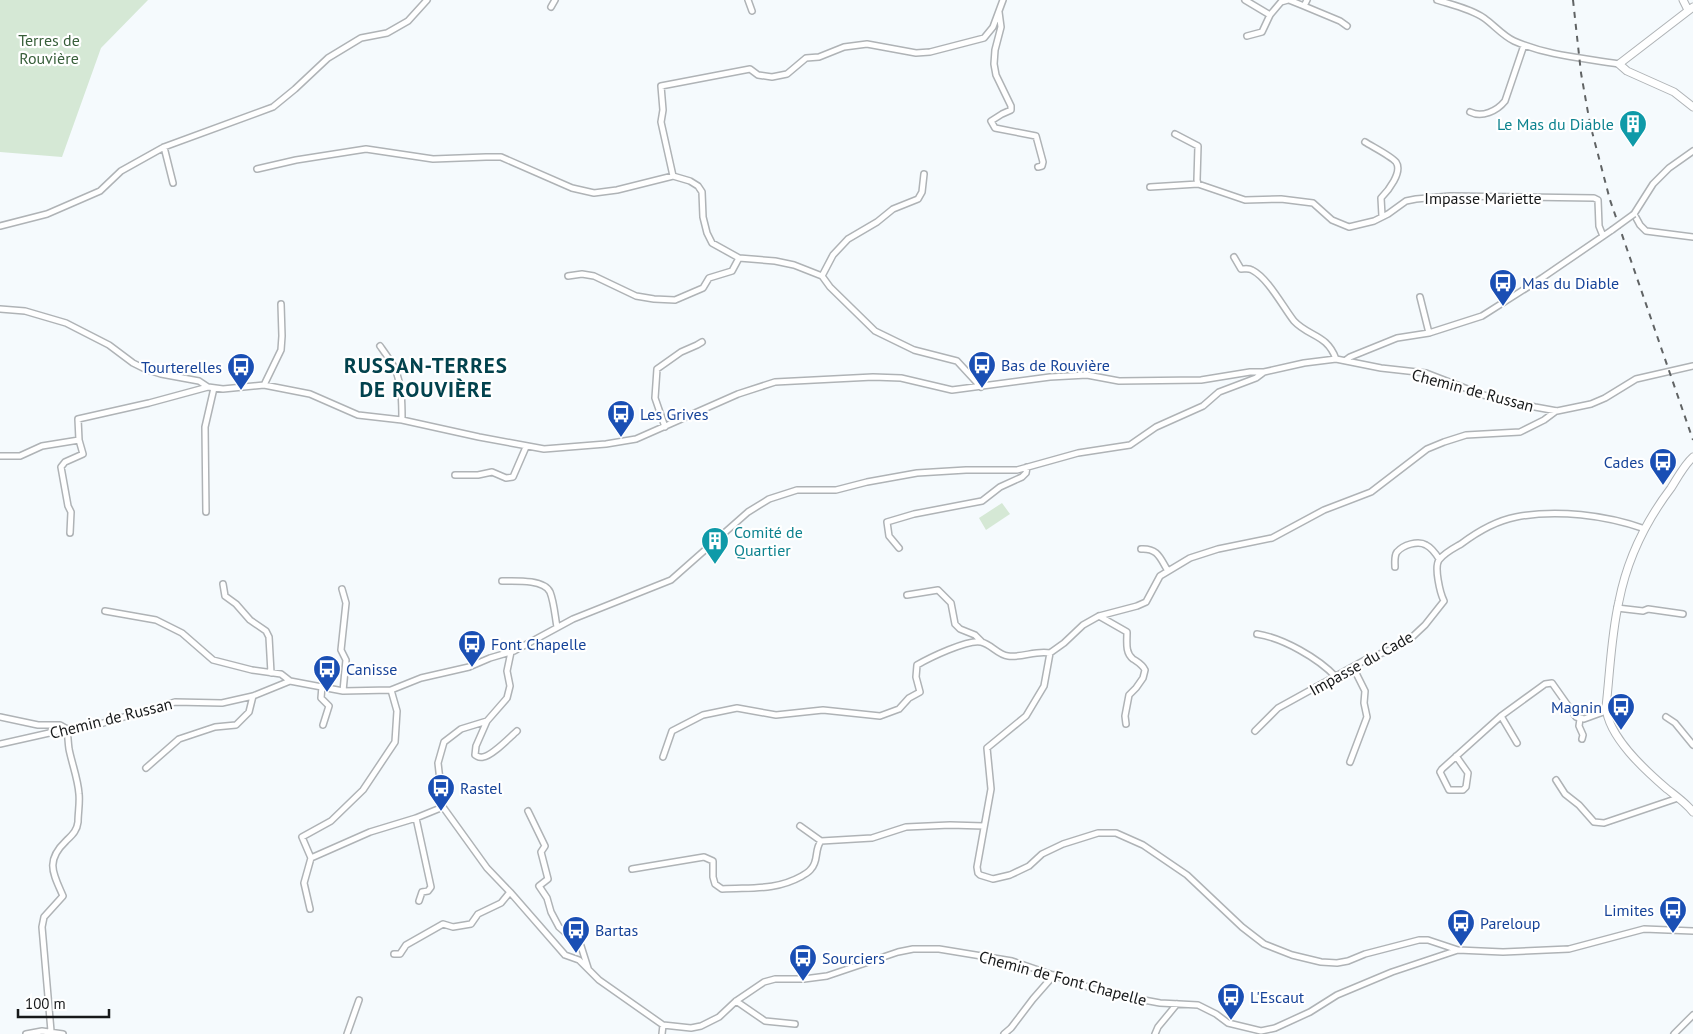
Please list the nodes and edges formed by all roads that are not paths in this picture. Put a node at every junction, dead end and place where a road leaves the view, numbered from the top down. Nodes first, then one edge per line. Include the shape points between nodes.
1 (427, 0) edge
2 (555, 0) edge
3 (748, 0) edge
4 (1003, 0) edge
5 (1245, 0) edge
6 (1289, 0) edge
7 (1307, 0) edge
8 (1437, 0) edge
9 (1683, 0) edge
10 (1304, 6) junction
11 (551, 7) dead end
12 (1691, 9) edge
13 (752, 11) dead end
14 (999, 11) junction
15 (1270, 15) junction
16 (1347, 26) dead end
17 (1247, 36) dead end
18 (1524, 45) junction
19 (1619, 64) junction
20 (1693, 107) edge
21 (1470, 112) dead end
22 (1175, 134) dead end
23 (1365, 142) dead end
24 (164, 147) junction
25 (1693, 151) edge
26 (1038, 167) dead end
27 (256, 169) dead end
28 (924, 174) dead end
29 (672, 176) junction
30 (172, 183) dead end
31 (1198, 184) junction
32 (1150, 187) dead end
33 (1634, 214) junction
34 (1382, 216) junction
35 (0, 226) edge
36 (1603, 236) junction
37 (1693, 237) edge
38 (739, 258) junction
39 (1234, 258) dead end
40 (568, 276) dead end
41 (822, 276) junction
42 (1420, 297) dead end
43 (281, 304) dead end
44 (0, 309) edge
45 (1428, 333) junction
46 (702, 342) dead end
47 (380, 346) dead end
48 (1336, 359) junction
49 (1346, 360) junction
50 (1693, 366) edge
51 (1264, 372) junction
52 (264, 385) junction
53 (211, 387) junction
54 (980, 387) junction
55 (1557, 410) junction
56 (402, 420) junction
57 (665, 427) junction
58 (79, 440) junction
59 (526, 447) junction
60 (0, 456) edge
61 (1693, 457) edge
62 (1693, 464) edge
63 (1027, 467) junction
64 (455, 475) dead end
65 (1676, 481) junction
66 (206, 512) dead end
67 (1645, 529) junction
68 (70, 533) dead end
69 (899, 548) dead end
70 (1141, 549) dead end
71 (1439, 559) junction
72 (1395, 567) dead end
73 (1168, 571) junction
74 (502, 581) dead end
75 (223, 584) dead end
76 (342, 589) dead end
77 (907, 595) dead end
78 (1618, 608) junction
79 (106, 611) dead end
80 (1683, 614) dead end
81 (1099, 616) junction
82 (557, 627) junction
83 (1257, 634) dead end
84 (982, 642) junction
85 (511, 652) junction
86 (1050, 653) junction
87 (1353, 667) junction
88 (271, 672) junction
89 (1336, 677) junction
90 (290, 681) junction
91 (322, 686) junction
92 (391, 690) junction
93 (342, 691) junction
94 (253, 696) junction
95 (1606, 711) junction
96 (1501, 716) junction
97 (1666, 716) dead end
98 (0, 717) edge
99 (1580, 719) junction
100 (487, 721) junction
101 (1126, 724) dead end
102 (41, 725) junction
103 (49, 725) junction
104 (323, 725) dead end
105 (67, 729) junction
106 (517, 731) dead end
107 (1255, 731) dead end
108 (49, 733) junction
109 (43, 735) junction
110 (1582, 739) dead end
111 (1517, 743) dead end
112 (0, 744) edge
113 (1692, 745) edge
114 (1456, 756) junction
115 (663, 757) dead end
116 (1350, 762) dead end
117 (146, 768) dead end
118 (1556, 780) dead end
119 (1678, 798) junction
120 (443, 807) junction
121 (528, 811) dead end
122 (1693, 812) edge
123 (416, 818) junction
124 (800, 826) dead end
125 (984, 826) junction
126 (821, 841) junction
127 (310, 858) junction
128 (632, 869) dead end
129 (510, 892) junction
130 (419, 901) dead end
131 (310, 910) dead end
132 (1693, 931) edge
133 (1458, 950) junction
134 (394, 954) dead end
135 (590, 970) junction
136 (1054, 975) junction
137 (359, 1000) dead end
138 (736, 1001) junction
139 (1177, 1004) junction
140 (1693, 1015) edge
141 (795, 1024) dead end
142 (663, 1025) junction
143 (51, 1031) junction
144 (1266, 1032) edge
145 (26, 1034) edge
146 (63, 1034) edge
147 (347, 1034) edge
148 (662, 1034) edge
149 (1004, 1034) edge
150 (1155, 1034) edge
151 (1674, 1034) edge

1 - 24 street via 408,21 387,33 361,38 328,58 273,107
2 - 11 street
3 - 13 street
4 - 14 street
5 - 15 street
6 - 10 street
6 - 15 street via 1281,2
7 - 10 street
8 - 18 street via 1473,12 1512,41
9 - 12 street
10 - 16 street
12 - 19 street
14 - 26 street via 1001,26 994,64 1012,110 991,121 995,128 1036,136 1043,162
14 - 29 street via 993,27 984,38 930,52 908,52 867,44 806,58 787,74 772,77 758,75 750,69 661,86 662,122
15 - 17 street via 1262,32
18 - 19 street via 1564,57
18 - 21 street via 1505,101 1496,110 1479,115
19 - 20 street via 1627,71 1674,92
22 - 31 street via 1198,146
23 - 34 street via 1395,161 1398,167 1392,187 1381,198
24 - 30 street
24 - 35 street via 121,171 100,191 47,214
25 - 33 street via 1653,184
27 - 29 street via 366,149 433,159 501,157 572,188 594,193
28 - 41 street via 918,199 893,209 848,239
29 - 38 street via 698,186 702,192 706,233 712,243
31 - 32 street, Impasse Mariette
31 - 34 street, Impasse Mariette via 1246,200 1281,199 1314,203 1332,220 1349,227
33 - 36 street, bridge
33 - 37 street via 1646,231
34 - 36 street, Impasse Mariette via 1416,199 1450,196 1594,198 1598,200 1599,226
36 - 45 street via 1482,316
38 - 40 street via 732,271 709,278 703,288 675,300 636,296 594,276
38 - 41 street via 775,261
39 - 48 street via 1241,269 1251,269 1260,276 1295,322 1324,340
41 - 54 street via 875,332 914,350 956,361
42 - 45 street
43 - 52 street via 281,350
44 - 53 street via 25,311 66,323 109,344 133,363 160,374 199,381
45 - 49 street via 1397,338
46 - 57 street via 656,369 655,398
47 - 56 street via 398,382
48 - 49 street, Chemin de Russan
48 - 51 street, Chemin de Russan
49 - 55 street, Chemin de Russan via 1426,374 1483,395
50 - 55 street, Chemin de Russan via 1636,379 1591,404
51 - 54 street via 1201,380 1119,381 1087,375
51 - 63 street via 1219,392 1203,406 1156,427 1130,445 1078,453
52 - 53 street
52 - 56 street via 310,394 358,415
53 - 58 street via 78,419
53 - 66 street via 204,427
54 - 57 street via 952,390 901,378 873,377 775,382 738,394
55 - 73 street via 1520,432 1466,435 1427,449 1371,492 1324,510 1272,538 1218,549 1190,558
56 - 59 street
57 - 59 street via 636,438 606,444 544,449
58 - 60 street via 42,446 20,456
58 - 68 street via 83,454 61,467 71,512
59 - 64 street via 511,478 492,472
61 - 65 street
62 - 65 street
63 - 69 street via 1022,477 1000,487 982,501 887,522 889,536
63 - 82 street via 917,473 836,490 797,490 769,499 748,512 671,580
65 - 67 street
67 - 71 street via 1585,515 1515,517 1475,533
67 - 78 street via 1626,574
70 - 73 street via 1151,548 1156,552
71 - 72 street via 1428,545 1421,542 1398,551
71 - 87 street, Impasse du Cade via 1437,569 1444,601 1440,608 1409,640
73 - 81 street via 1160,576 1146,602
74 - 82 street via 543,584 550,591
75 - 88 street via 225,596 266,631
76 - 93 street via 346,603 341,650 346,660
77 - 84 street via 938,590 951,603 955,624
78 - 80 street
78 - 95 street
79 - 88 street via 156,620 182,633 213,660
81 - 86 street
81 - 101 street via 1127,632 1126,648 1131,658 1142,664 1145,670 1140,683 1129,695
82 - 85 street
83 - 89 street via 1282,640 1328,668
84 - 86 street via 1006,656
84 - 115 street via 971,641 917,665 920,692 899,709 880,716 823,710 776,715 737,708 703,715 672,732
85 - 92 street
85 - 100 street via 507,671 510,686 506,698
86 - 125 street via 1044,686 1026,716 987,748 991,789
87 - 89 street, Impasse du Cade
87 - 116 street via 1365,692 1367,717
88 - 90 street
89 - 107 street, Impasse du Cade via 1278,708
90 - 91 street
90 - 94 street, Chemin de Russan
91 - 93 street
91 - 104 street via 321,698 329,706
92 - 93 street
92 - 127 street via 397,711 395,742 363,790 331,821 302,836
94 - 105 street, Chemin de Russan via 222,703 175,702 93,726
94 - 117 street via 249,712 236,725 215,727 179,739
95 - 99 street
95 - 119 street via 1618,737 1631,754
96 - 99 street via 1545,684 1552,683 1572,713
96 - 111 street
96 - 114 street
97 - 113 street
98 - 102 street
99 - 110 street
100 - 106 street via 476,746 475,754 479,757 485,758
100 - 120 street, Chemin de Font Chapelle via 461,729 444,742 438,763
102 - 103 street
102 - 109 street
103 - 105 street
103 - 108 street
105 - 108 street, Chemin de Russan
105 - 143 street via 79,796 75,832 53,857 52,867 63,896 44,918 42,927
108 - 109 street, Chemin de Russan
109 - 112 street, Chemin de Russan
114 - 114 street via 1440,772 1449,790 1466,788 1468,773
118 - 119 street via 1565,794 1594,822 1604,823
119 - 122 street
120 - 123 street
120 - 129 street, Chemin de Font Chapelle via 487,868
121 - 135 street via 544,846 541,852 548,880 539,886 559,927 580,946
123 - 127 street via 370,832
123 - 130 street via 431,887 422,892
124 - 126 street
125 - 126 street via 906,827 872,838
125 - 133 street via 978,873 993,879 1018,872 1042,854 1063,844 1098,833 1116,833 1187,875 1264,944 1292,955 1337,963 1419,940
126 - 128 street via 817,846 816,863 810,871 786,884 772,887 722,889 715,884 713,861 704,857
127 - 131 street via 304,883
129 - 134 street via 501,903 478,914 471,924 453,927 443,924 406,945 400,954
129 - 135 street, Chemin de Font Chapelle via 565,956 579,960
132 - 133 street, Chemin de Font Chapelle via 1644,929 1569,949
133 - 144 street, Chemin de Font Chapelle via 1337,994 1310,1012
135 - 142 street, Chemin de Font Chapelle via 599,980
136 - 138 street, Chemin de Font Chapelle via 1012,961 939,949 913,949 827,976 764,982
136 - 139 street, Chemin de Font Chapelle via 1094,989
136 - 149 street
137 - 147 street
138 - 141 street via 765,1021
138 - 142 street, Chemin de Font Chapelle via 719,1017 701,1026
139 - 144 street, Chemin de Font Chapelle via 1198,1005 1236,1026
139 - 150 street
140 - 151 street
142 - 148 street
143 - 145 street
143 - 146 street

